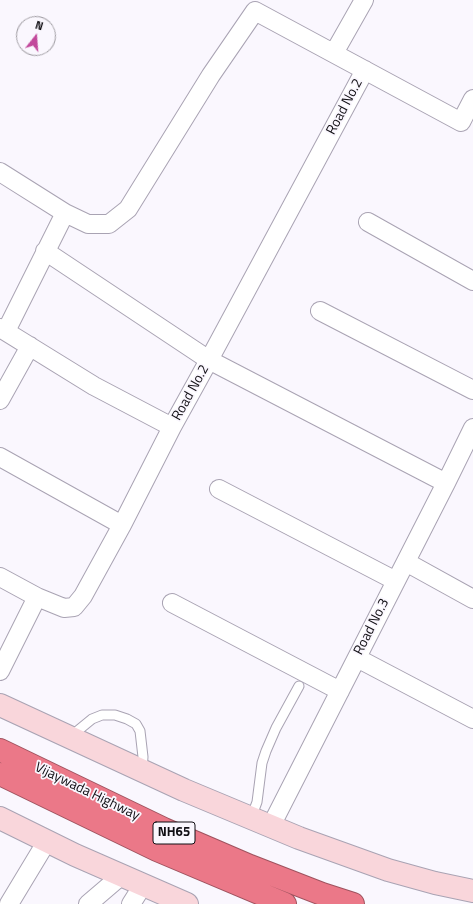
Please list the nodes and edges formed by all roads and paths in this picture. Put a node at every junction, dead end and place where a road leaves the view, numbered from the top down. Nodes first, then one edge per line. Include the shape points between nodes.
1 (364, 0) edge
2 (334, 53) junction
3 (365, 70) junction
4 (473, 99) edge
5 (467, 126) edge
6 (0, 172) edge
7 (65, 213) junction
8 (368, 222) dead end
9 (45, 251) junction
10 (473, 281) edge
11 (320, 311) dead end
12 (3, 330) edge
13 (30, 346) junction
14 (209, 360) junction
15 (473, 390) edge
16 (0, 400) edge
17 (172, 427) junction
18 (473, 428) edge
19 (0, 456) edge
20 (446, 483) junction
21 (219, 489) dead end
22 (122, 525) junction
23 (406, 562) junction
24 (0, 577) edge
25 (396, 581) junction
26 (37, 596) junction
27 (473, 599) edge
28 (172, 603) dead end
29 (357, 658) junction
30 (0, 670) edge
31 (298, 686) dead end
32 (340, 691) junction
33 (0, 705) edge
34 (473, 719) edge
35 (70, 737) junction
36 (0, 750) edge
37 (142, 770) junction
38 (0, 774) edge
39 (0, 818) edge
40 (261, 822) junction
41 (47, 841) junction
42 (122, 875) junction
43 (143, 884) junction
44 (473, 891) edge
45 (9, 904) edge
46 (88, 904) edge
47 (131, 904) edge
48 (187, 904) edge
49 (285, 904) edge
50 (353, 904) edge

1 - 2 street
2 - 3 street
2 - 7 street via 255,11 211,75 128,209 109,224 88,224
3 - 5 street
3 - 14 street, Road No.2
4 - 5 street
6 - 7 street
7 - 9 street
8 - 10 street
9 - 12 street
9 - 14 street
11 - 15 street
12 - 13 street
13 - 16 street
13 - 17 street via 94,386
14 - 17 street, Road No.2
14 - 20 street
17 - 22 street, Road No.2
18 - 20 street, Road No.3
19 - 22 street
20 - 23 street, Road No.3
21 - 25 street
22 - 26 street, Road No.2 via 83,596 74,607 64,608
23 - 25 street, Road No.3
23 - 27 street
24 - 26 street
25 - 29 street, Road No.3
26 - 30 street
28 - 32 street
29 - 32 street, Road No.3
29 - 34 street
31 - 40 lane via 276,728 262,763 257,802
32 - 40 street, Road No.3
33 - 35 street
35 - 37 street
35 - 37 lane via 102,714 127,719 136,724 140,731
36 - 50 highway, Vijaywada Highway / NH65 via 164,829 250,866
37 - 40 street
38 - 49 highway, Vijaywada Highway / NH65 via 157,850
39 - 41 street
40 - 44 street via 388,870
41 - 42 street
41 - 45 street
42 - 43 street
42 - 46 street
43 - 47 street
43 - 48 street

